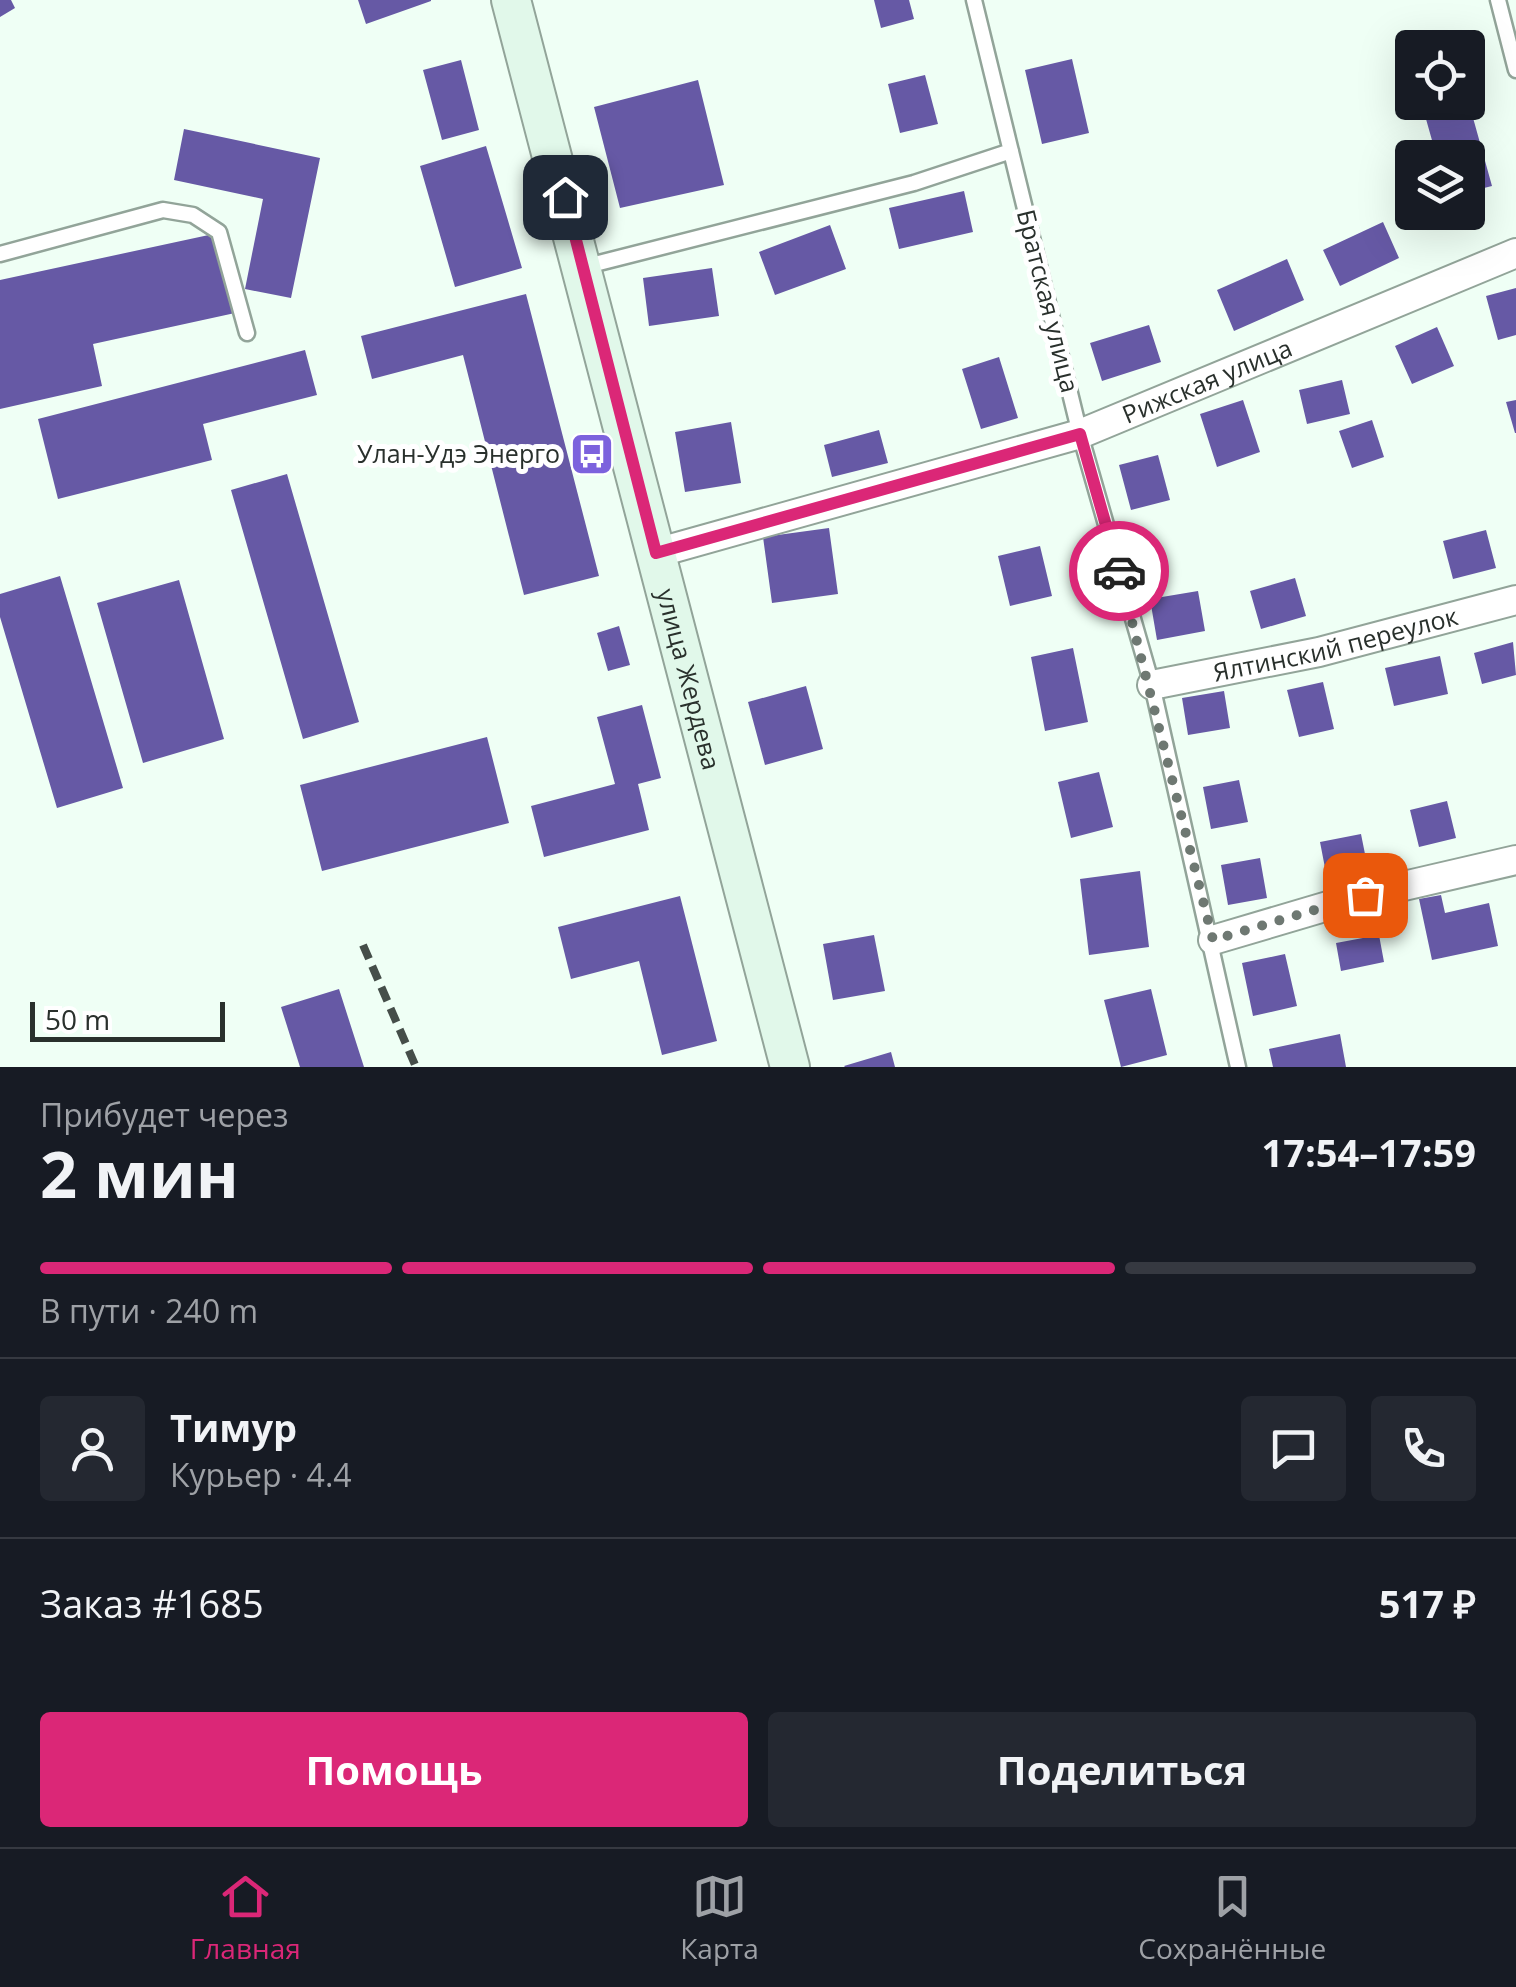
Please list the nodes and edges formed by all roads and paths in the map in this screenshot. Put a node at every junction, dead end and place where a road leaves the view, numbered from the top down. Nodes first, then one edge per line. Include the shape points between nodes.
1 (511, 0) edge
2 (974, 0) edge
3 (1498, 0) edge
4 (1516, 70) edge
5 (1011, 151) junction
6 (1516, 253) edge
7 (0, 254) edge
8 (583, 267) junction
9 (248, 333) dead end
10 (1080, 434) junction
11 (656, 553) junction
12 (1516, 600) edge
13 (1152, 685) junction
14 (1516, 860) edge
15 (1213, 940) junction
16 (790, 1067) edge
17 (1238, 1067) edge

1 - 8 main road, улица Жердева
2 - 5 lane, Братская улица
3 - 4 lane
5 - 8 lane via 914,183
5 - 10 lane, Братская улица
6 - 10 street, Рижская улица
7 - 9 lane via 163,210 193,215 219,232
8 - 11 main road, улица Жердева
10 - 11 street, Рижская улица
10 - 13 lane, Братская улица
11 - 16 main road, улица Жердева
12 - 13 street, Ялтинский переулок via 1319,652
13 - 15 lane, Братская улица
14 - 15 street
15 - 17 lane, Братская улица

